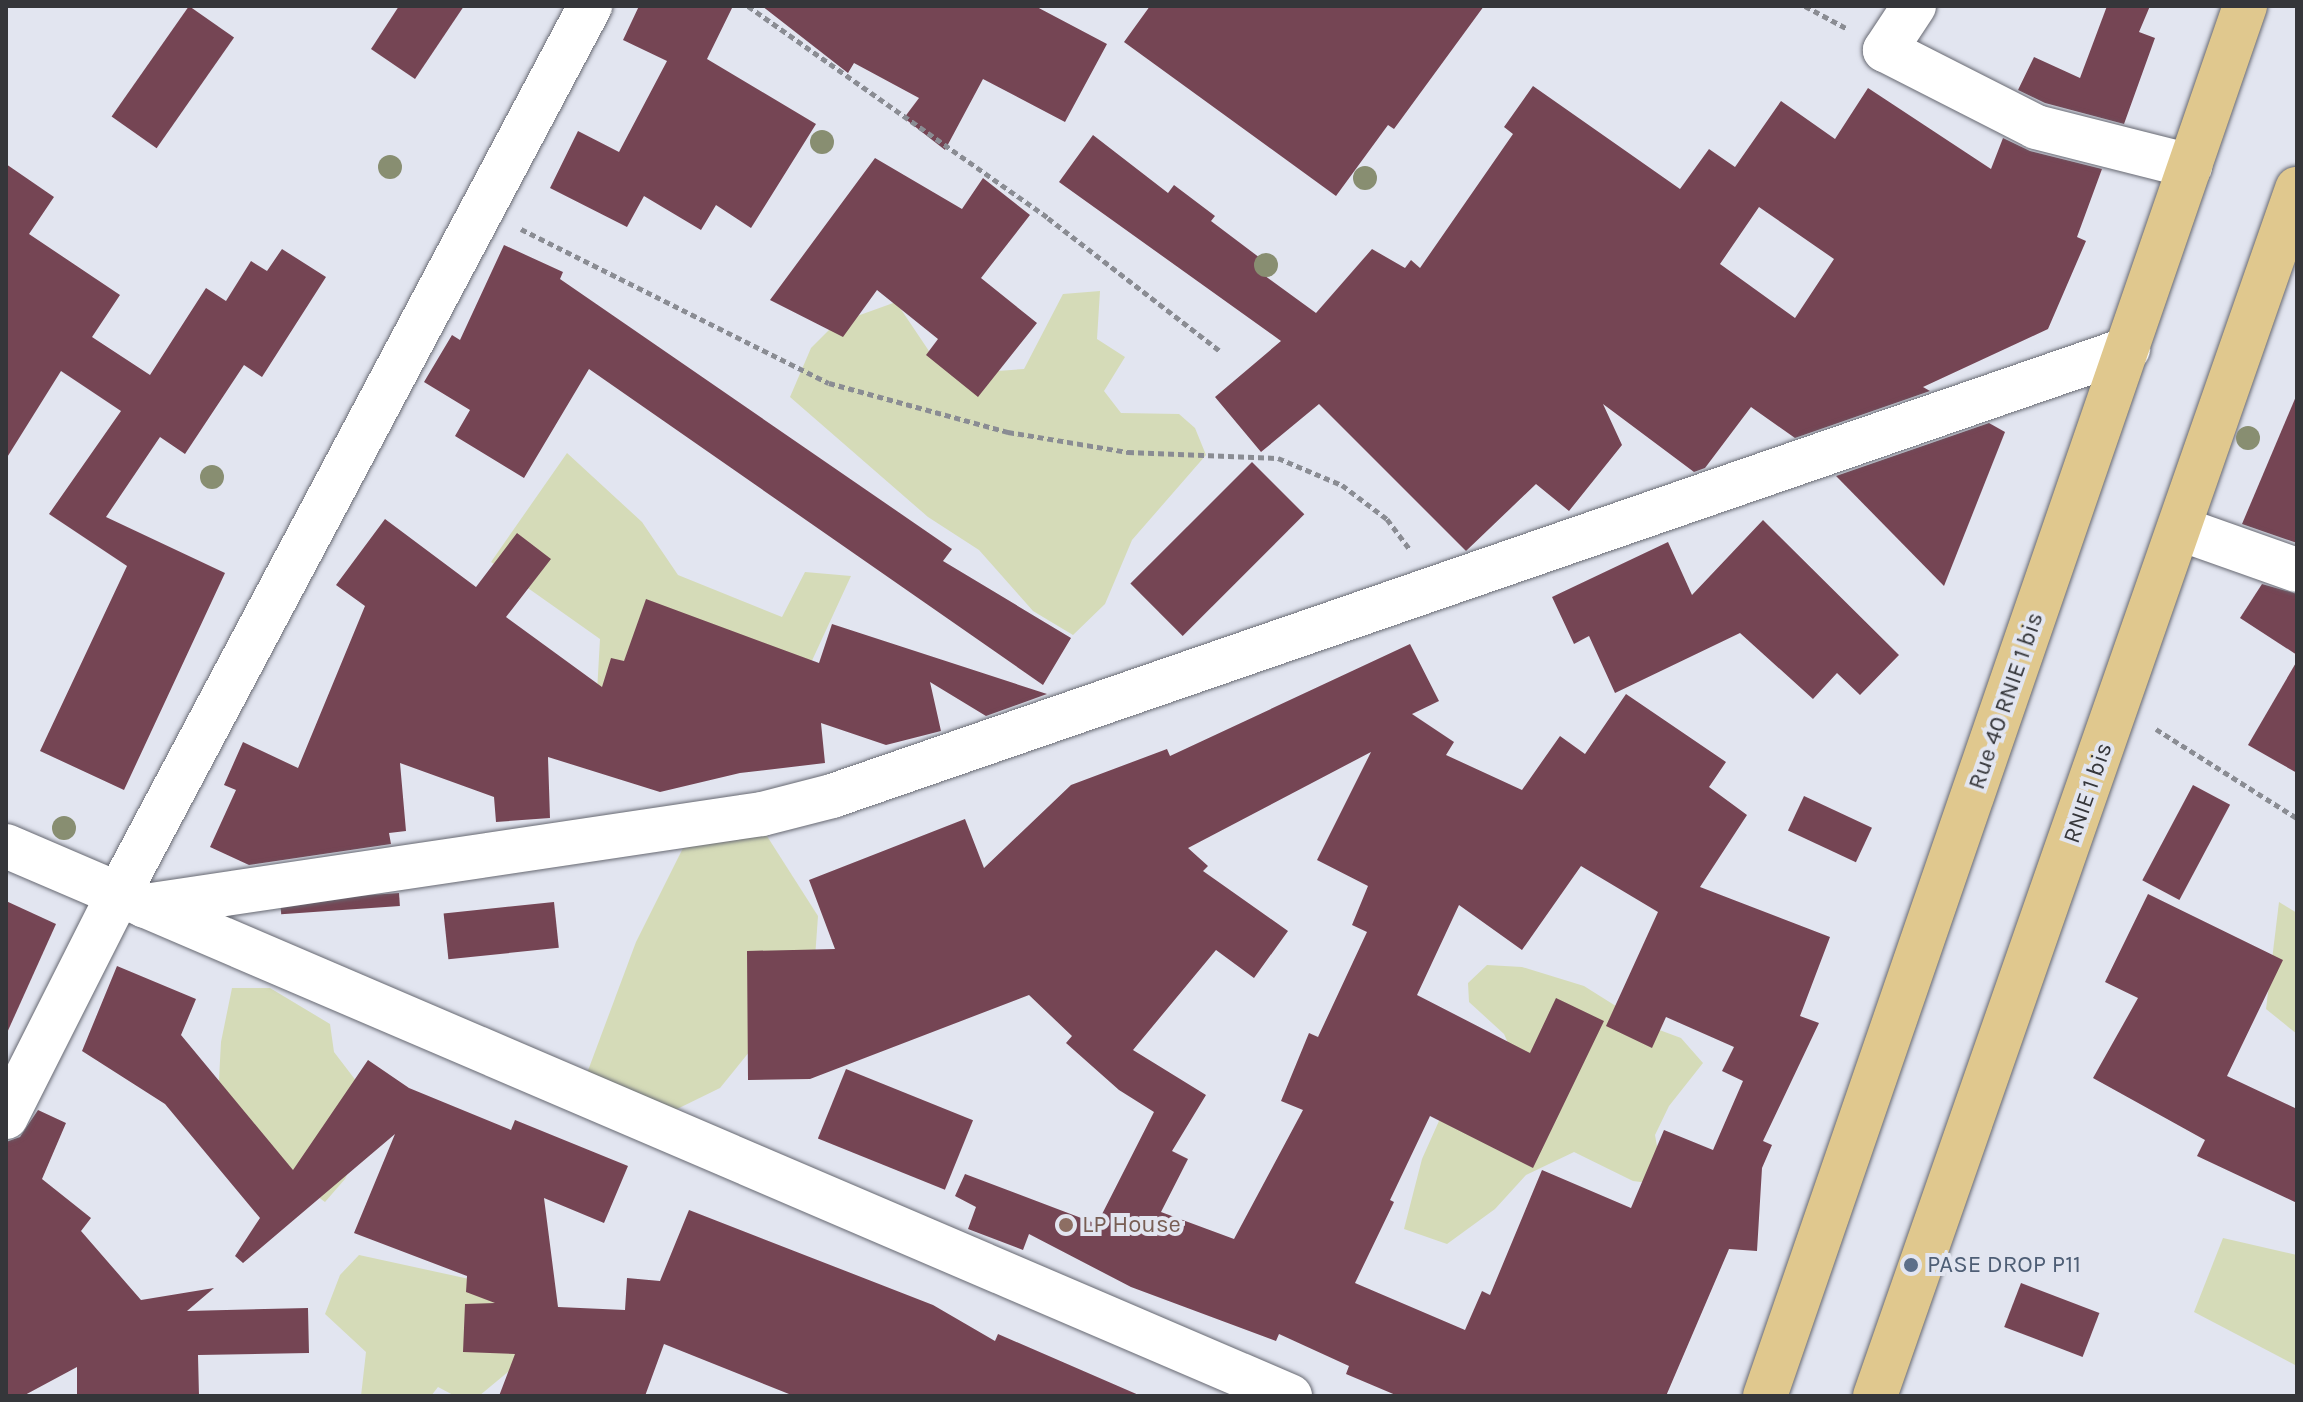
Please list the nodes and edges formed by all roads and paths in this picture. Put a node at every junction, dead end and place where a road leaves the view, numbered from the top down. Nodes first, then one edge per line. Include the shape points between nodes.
1 (590, 6) edge
2 (748, 6) edge
3 (1914, 6) edge
4 (2245, 6) edge
5 (2190, 166) junction
6 (2297, 189) edge
7 (484, 210) junction
8 (2128, 349) junction
9 (1220, 351) dead end
10 (2181, 529) junction
11 (2297, 570) edge
12 (1439, 590) junction
13 (2118, 706) junction
14 (2297, 818) edge
15 (6, 846) edge
16 (132, 901) junction
17 (6, 1117) edge
18 (1290, 1396) edge
19 (1765, 1396) edge
20 (1875, 1396) edge

1 - 7 street
2 - 9 path via 1048,218
3 - 5 street via 1885,50 2036,127
4 - 5 main road, Rue 40 RNIE 1 bis
5 - 8 main road, Rue 40 RNIE 1 bis
6 - 10 main road, RNIE 1 bis
7 - 12 path via 829,383 1008,432 1128,452 1278,458 1342,485 1387,519
7 - 16 street
8 - 12 street
8 - 19 main road, Rue 40 RNIE 1 bis
10 - 11 street
10 - 13 main road, RNIE 1 bis
12 - 16 street via 832,796 762,814
13 - 14 path
13 - 20 main road, RNIE 1 bis
15 - 16 street
16 - 17 street
16 - 18 street

